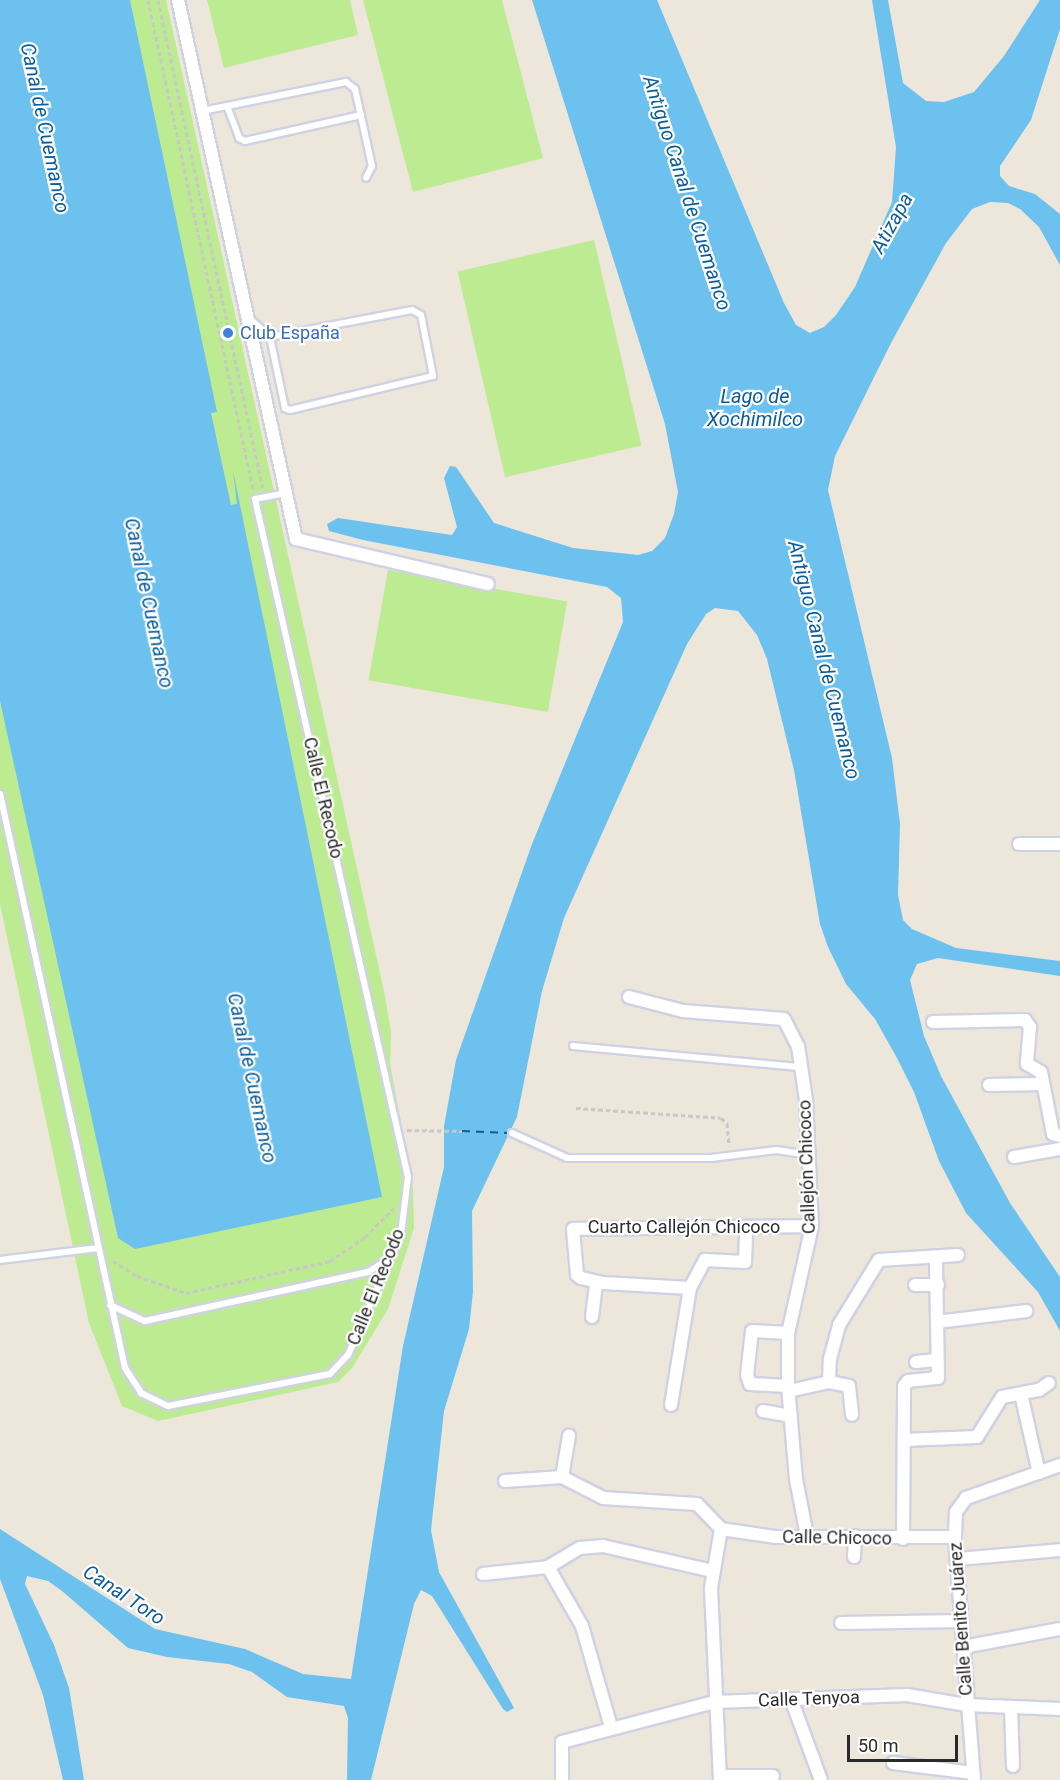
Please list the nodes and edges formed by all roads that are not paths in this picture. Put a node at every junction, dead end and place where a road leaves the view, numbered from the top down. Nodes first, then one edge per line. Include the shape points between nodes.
1 (178, 0) edge
2 (227, 106) junction
3 (202, 111) junction
4 (361, 115) junction
5 (366, 178) dead end
6 (247, 316) junction
7 (270, 337) junction
8 (285, 493) junction
9 (488, 584) dead end
10 (0, 794) edge
11 (1019, 844) dead end
12 (1060, 844) edge
13 (628, 997) dead end
14 (933, 1022) dead end
15 (573, 1046) dead end
16 (801, 1067) junction
17 (1042, 1084) junction
18 (989, 1085) dead end
19 (512, 1133) dead end
20 (1060, 1136) edge
21 (1060, 1149) edge
22 (809, 1155) junction
23 (1014, 1157) dead end
24 (812, 1226) junction
25 (746, 1229) junction
26 (99, 1250) junction
27 (958, 1255) dead end
28 (391, 1257) junction
29 (936, 1257) junction
30 (0, 1260) edge
31 (951, 1281) dead end
32 (596, 1282) junction
33 (937, 1282) junction
34 (915, 1285) dead end
35 (690, 1288) junction
36 (110, 1305) junction
37 (1026, 1311) dead end
38 (592, 1317) dead end
39 (937, 1322) junction
40 (788, 1333) junction
41 (936, 1360) junction
42 (916, 1362) dead end
43 (829, 1382) junction
44 (1049, 1383) dead end
45 (789, 1388) junction
46 (1021, 1394) junction
47 (671, 1405) dead end
48 (763, 1411) dead end
49 (852, 1414) dead end
50 (791, 1416) junction
51 (569, 1436) dead end
52 (904, 1440) junction
53 (1060, 1465) edge
54 (1039, 1473) junction
55 (562, 1477) junction
56 (505, 1481) dead end
57 (721, 1529) junction
58 (807, 1536) junction
59 (855, 1536) junction
60 (955, 1537) junction
61 (903, 1539) junction
62 (1060, 1550) edge
63 (854, 1557) dead end
64 (958, 1559) junction
65 (548, 1568) junction
66 (713, 1571) junction
67 (483, 1574) dead end
68 (961, 1621) junction
69 (841, 1623) dead end
70 (1060, 1629) edge
71 (963, 1647) junction
72 (791, 1698) junction
73 (714, 1702) junction
74 (967, 1706) junction
75 (1011, 1709) junction
76 (1060, 1709) edge
77 (611, 1727) junction
78 (893, 1763) dead end
79 (1013, 1766) dead end
80 (774, 1776) dead end
81 (973, 1776) edge
82 (720, 1778) edge
83 (562, 1780) edge
84 (821, 1780) edge

1 - 3 street
2 - 3 lane
2 - 4 lane via 346,82 355,89
2 - 4 lane via 239,138 245,141
3 - 6 street
4 - 5 lane via 372,166
6 - 7 lane
6 - 8 street
7 - 7 lane via 412,310 421,315 433,376 290,410 285,408
8 - 9 street via 296,539
8 - 28 lane, Calle El Recodo via 255,499 408,1177 401,1234
10 - 26 lane, Calle El Recodo
11 - 12 street
13 - 16 street, Callejón Chicoco via 683,1011 784,1019 798,1046
14 - 17 street via 1025,1020 1030,1027 1027,1064 1041,1072
15 - 16 lane
16 - 22 street, Callejón Chicoco
17 - 18 street
17 - 20 street via 1053,1134
19 - 22 lane via 567,1158 630,1161 777,1150
21 - 23 street
22 - 24 street, Callejón Chicoco
24 - 25 street, Cuarto Callejón Chicoco
24 - 40 street, Callejón Chicoco
25 - 32 street, Cuarto Callejón Chicoco via 576,1228 572,1239 577,1275
25 - 35 street via 745,1262 705,1260
26 - 30 lane
26 - 36 lane, Calle El Recodo
27 - 29 street
28 - 36 lane via 369,1272 145,1321
28 - 36 lane, Calle El Recodo via 348,1355 330,1374 168,1406 141,1393 125,1368
29 - 33 street
29 - 43 street via 888,1257 873,1266 839,1325
31 - 33 street
32 - 35 street
32 - 38 street
33 - 34 street
33 - 39 street
35 - 47 street
37 - 39 street
39 - 41 street
40 - 45 street, Callejón Chicoco
40 - 45 street via 752,1331 747,1375 750,1384
41 - 42 street
41 - 52 street via 936,1381 908,1381 904,1386
43 - 45 street
43 - 49 street via 849,1386
44 - 46 street
45 - 50 street, Callejón Chicoco
46 - 52 street via 1002,1397 977,1437
46 - 54 street
48 - 50 street
50 - 58 street, Callejón Chicoco via 796,1479
51 - 55 street
52 - 61 street
53 - 54 street
54 - 60 street, Calle Benito Juárez via 966,1498 956,1512
55 - 56 street
55 - 57 street via 603,1498 697,1504
57 - 58 street, Calle Chicoco via 776,1537
57 - 66 street
58 - 59 street, Calle Chicoco
59 - 61 street, Calle Chicoco
59 - 63 street
60 - 61 street, Calle Chicoco
60 - 64 street, Calle Benito Juárez
62 - 64 street
64 - 68 street, Calle Benito Juárez
65 - 66 street via 580,1548 603,1545
65 - 67 street
65 - 77 street via 582,1626
66 - 73 street
68 - 69 street
68 - 71 street, Calle Benito Juárez
70 - 71 street
71 - 74 street, Calle Benito Juárez
72 - 73 street, Calle Tenyoa
72 - 74 street, Calle Tenyoa via 907,1695
72 - 84 street
73 - 77 street, Calle Tenyoa
73 - 82 street
74 - 75 street, Calle Tenyoa
74 - 81 street, Calle Benito Juárez
75 - 76 street, Calle Tenyoa
75 - 79 street
77 - 83 street, Calle Tenyoa via 562,1742
78 - 81 street
80 - 82 street

